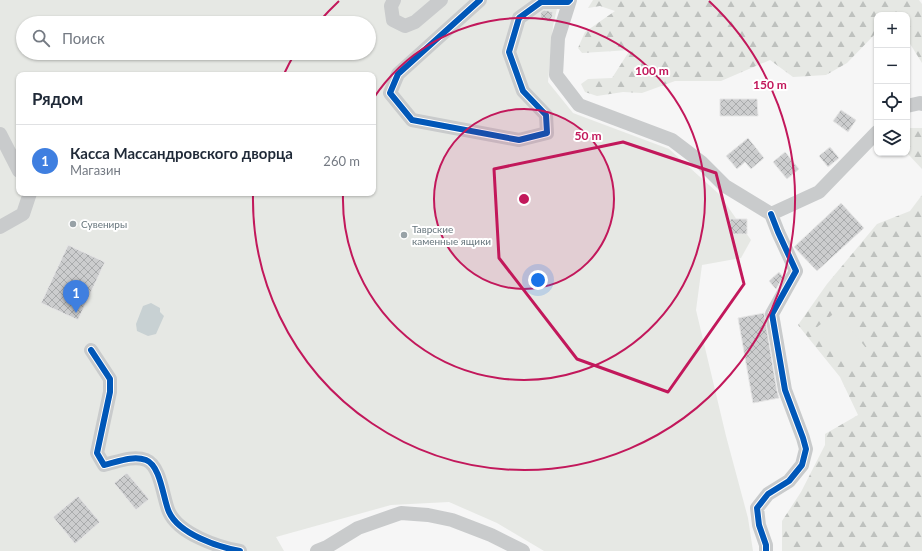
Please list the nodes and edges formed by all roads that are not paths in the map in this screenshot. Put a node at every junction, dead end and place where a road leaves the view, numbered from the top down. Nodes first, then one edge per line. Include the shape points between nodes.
1 (394, 0) edge
2 (441, 0) edge
3 (480, 0) edge
4 (569, 1) edge
5 (922, 104) edge
6 (910, 105) edge
7 (0, 134) edge
8 (874, 135) edge
9 (16, 165) edge
10 (29, 196) edge
11 (771, 214) junction
12 (0, 227) edge
13 (91, 350) dead end
14 (240, 551) edge
15 (317, 551) edge
16 (523, 551) edge
17 (766, 551) edge

1 - 2 street via 391,6 393,20 405,26 415,22
3 - 4 street via 398,74 390,93 412,120 519,140 547,133 546,115 523,91 509,52 519,18 541,2
4 - 11 street via 558,38 556,76 579,106 672,140 701,162 725,186
5 - 6 street
7 - 9 street
8 - 11 street via 819,192
10 - 12 street via 22,214
11 - 17 street via 796,271 772,314 785,390 806,449 802,465 789,481 768,494 758,508 759,525
13 - 14 street via 110,379 110,392 97,453 104,465 135,457 148,460 158,474 169,512 179,525 202,540
15 - 16 street via 358,528 401,513 452,520

